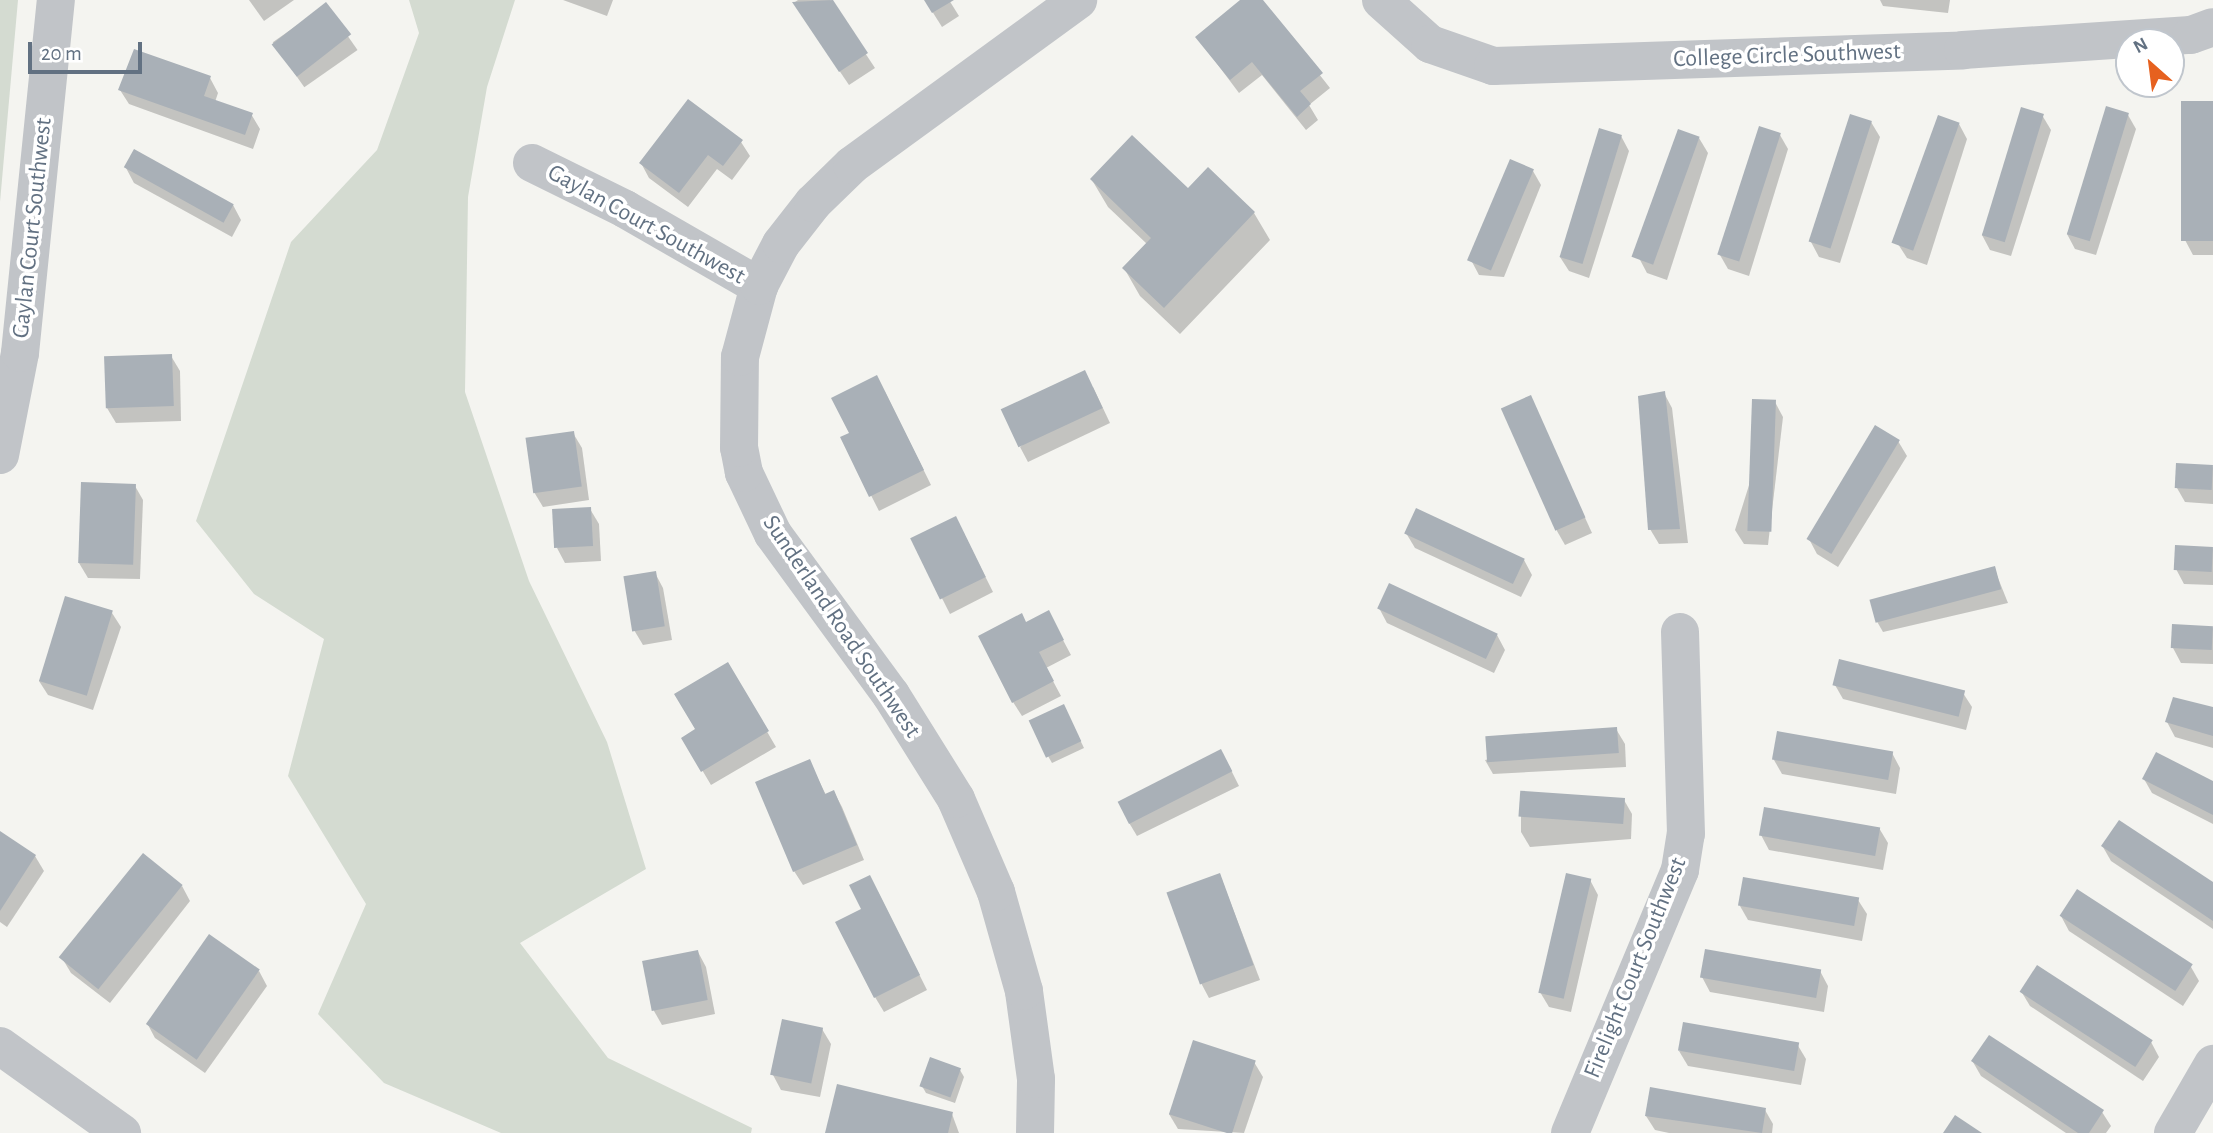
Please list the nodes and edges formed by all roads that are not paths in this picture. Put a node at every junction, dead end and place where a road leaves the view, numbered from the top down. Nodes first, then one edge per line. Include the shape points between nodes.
1 (56, 0) edge
2 (1078, 0) edge
3 (1381, 0) edge
4 (2213, 27) edge
5 (532, 163) dead end
6 (759, 286) junction
7 (0, 455) edge
8 (1680, 632) dead end
9 (0, 1046) edge
10 (2213, 1064) edge
11 (122, 1133) edge
12 (1035, 1133) edge
13 (1570, 1133) edge
14 (2173, 1133) edge

1 - 7 street, Gaylan Court Southwest via 20,353
2 - 6 street, Sunderland Road Southwest via 852,165 781,244
3 - 4 street, College Circle Southwest via 1430,44 1493,66 1963,50 2191,35
5 - 6 street, Gaylan Court Southwest via 625,209
6 - 12 street, Sunderland Road Southwest via 740,357 739,448 744,473 773,534 891,695 956,799 996,892 1024,991 1036,1079
8 - 13 street, Firelight Court Southwest via 1686,834 1679,870
9 - 11 street
10 - 14 street

